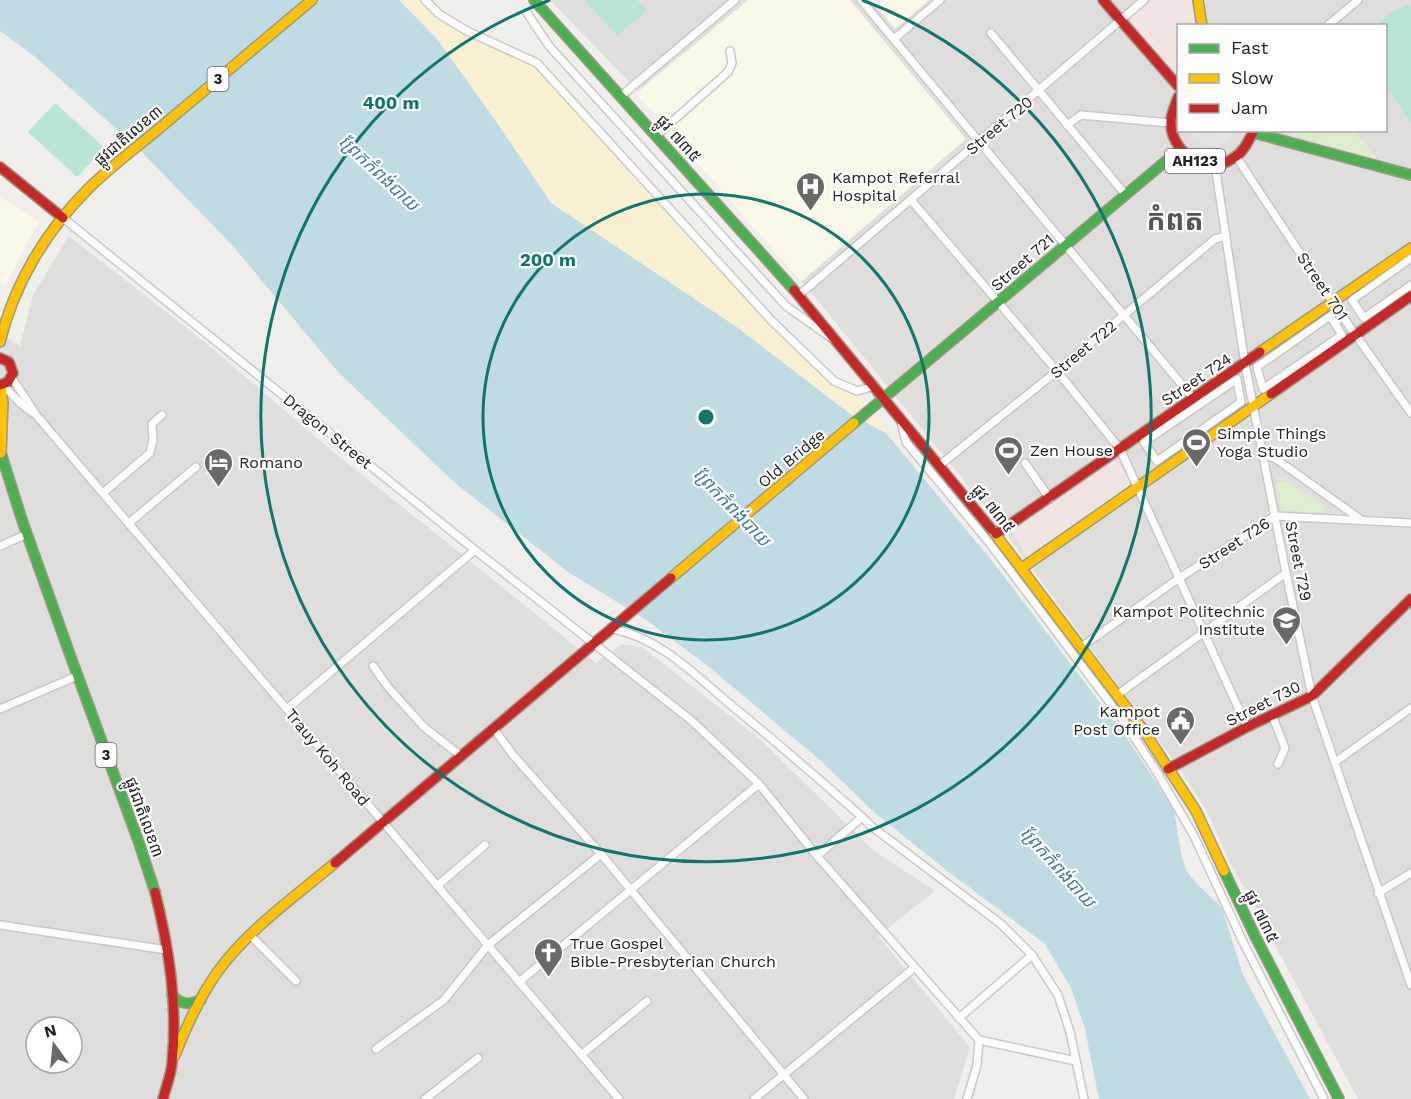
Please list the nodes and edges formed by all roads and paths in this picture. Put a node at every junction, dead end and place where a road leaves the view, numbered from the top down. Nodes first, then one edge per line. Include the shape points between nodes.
1 (312, 0) edge
2 (424, 0) edge
3 (534, 0) edge
4 (735, 0) edge
5 (861, 0) edge
6 (940, 0) edge
7 (1103, 0) edge
8 (1144, 0) edge
9 (1198, 0) edge
10 (1358, 0) edge
11 (527, 13) dead end
12 (1120, 20) junction
13 (1202, 24) edge
14 (1329, 24) edge
15 (991, 33) dead end
16 (894, 39) junction
17 (730, 51) dead end
18 (1177, 84) edge
19 (1039, 91) junction
20 (621, 96) junction
21 (1177, 101) edge
22 (1170, 123) junction
23 (1067, 125) junction
24 (1254, 132) edge
25 (657, 135) junction
26 (978, 143) junction
27 (1179, 150) junction
28 (1237, 158) junction
29 (1215, 165) junction
30 (0, 167) edge
31 (1411, 175) edge
32 (1125, 194) junction
33 (911, 200) junction
34 (63, 218) junction
35 (1226, 236) junction
36 (1065, 244) junction
37 (1411, 248) edge
38 (1411, 258) edge
39 (1411, 285) edge
40 (799, 295) junction
41 (1411, 296) edge
42 (997, 302) junction
43 (1333, 303) junction
44 (1124, 315) junction
45 (4, 325) junction
46 (1356, 335) junction
47 (0, 342) edge
48 (840, 344) junction
49 (4, 360) edge
50 (1245, 364) junction
51 (1257, 367) joint
52 (1057, 371) junction
53 (12, 378) junction
54 (1, 385) edge
55 (875, 386) junction
56 (884, 397) junction
57 (1193, 398) junction
58 (1254, 406) junction
59 (873, 407) joint
60 (1411, 413) edge
61 (899, 415) junction
62 (37, 416) junction
63 (162, 416) dead end
64 (1144, 442) joint
65 (1120, 449) junction
66 (0, 452) edge
67 (1264, 454) junction
68 (1025, 463) dead end
69 (940, 465) junction
70 (196, 466) dead end
71 (1137, 488) junction
72 (103, 493) junction
73 (1050, 499) junction
74 (1275, 516) junction
75 (1359, 519) junction
76 (129, 523) junction
77 (1411, 523) edge
78 (27, 534) junction
79 (996, 534) junction
80 (0, 546) edge
81 (475, 550) junction
82 (1022, 568) junction
83 (1286, 573) junction
84 (1178, 579) junction
85 (1411, 598) edge
86 (616, 627) junction
87 (1202, 632) junction
88 (595, 644) junction
89 (1081, 647) junction
90 (373, 666) dead end
91 (76, 676) junction
92 (1117, 695) junction
93 (1312, 696) junction
94 (1411, 708) edge
95 (0, 709) edge
96 (287, 709) junction
97 (1272, 715) junction
98 (1247, 727) junction
99 (494, 729) junction
100 (461, 756) junction
101 (1335, 762) junction
102 (1278, 764) dead end
103 (1168, 769) junction
104 (759, 784) junction
105 (862, 817) junction
106 (383, 822) junction
107 (485, 845) dead end
108 (601, 854) junction
109 (817, 856) junction
110 (1411, 873) edge
111 (437, 886) junction
112 (632, 891) junction
113 (1378, 893) junction
114 (0, 925) edge
115 (250, 935) junction
116 (488, 945) junction
117 (167, 950) junction
118 (1032, 955) junction
119 (914, 968) junction
120 (296, 981) dead end
121 (519, 982) junction
122 (1411, 985) edge
123 (172, 995) junction
124 (201, 1000) junction
125 (647, 1001) dead end
126 (959, 1018) junction
127 (979, 1040) junction
128 (376, 1049) dead end
129 (581, 1055) junction
130 (478, 1058) dead end
131 (1076, 1061) junction
132 (171, 1065) junction
133 (783, 1075) junction
134 (163, 1099) edge
135 (425, 1099) edge
136 (619, 1099) edge
137 (754, 1099) edge
138 (804, 1099) edge
139 (967, 1099) edge
140 (1084, 1099) edge
141 (1324, 1099) edge
142 (1340, 1099) edge

1 - 34 main road, ផ្លូវជាតិលេខ៣ / 3 via 124,157
2 - 55 street via 467,31 537,63 771,320 834,381 857,391
3 - 20 main road, ផ្លូវ ៧៣៥
4 - 20 street
5 - 16 street
6 - 16 street
7 - 12 main road
8 - 12 street, Street 720
9 - 13 main road
10 - 14 street
11 - 48 street via 549,46 786,306
12 - 18 main road
12 - 19 street, Street 720
15 - 19 street
16 - 26 street
17 - 25 street via 732,63 728,72
19 - 23 street
19 - 26 street, Street 720
20 - 25 main road, ផ្លូវ ៧៣៥
21 - 22 main road
22 - 23 street via 1081,115
22 - 27 main road, AH123
23 - 32 street
24 - 28 main road, AH123
24 - 31 main road
25 - 40 main road, ផ្លូវ ៧៣៥
26 - 33 street, Street 720
26 - 36 street
27 - 29 main road, AH123 via 1199,163
27 - 32 main road, Street 721
28 - 29 main road, AH123
28 - 43 street, Street 701
29 - 35 street, Street 729
30 - 34 main road
32 - 36 main road, Street 721
33 - 40 street, Street 720
33 - 42 street
34 - 45 main road, ផ្លូវជាតិលេខ៣ / 3 via 32,260
34 - 81 street, Dragon Street
35 - 44 street, Street 722 via 1215,239
35 - 50 street, Street 729
36 - 42 main road, Street 721
36 - 44 street
37 - 43 main road, Street 724
38 - 39 street via 1352,300 1364,318
40 - 48 main road, ផ្លូវ ៧៣៥
41 - 46 main road
42 - 52 street
42 - 56 main road, Street 721
43 - 46 street, Street 701
43 - 50 main road, Street 724
44 - 52 street, Street 722
44 - 57 street
45 - 47 main road, ផ្លូវជាតិលេខ៣ / 3
45 - 49 main road
46 - 58 main road
46 - 60 street, Street 701
48 - 55 main road, ផ្លូវ ៧៣៥
49 - 53 main road via 13,369
50 - 57 main road, Street 724
50 - 58 street, Street 729
51 - 51 street via 1263,389 1342,335 1330,316
52 - 65 street
52 - 69 street, Street 722
53 - 54 main road
53 - 62 street
54 - 62 street
54 - 66 main road, ផ្លូវជាតិលេខ៣ / 3
55 - 56 main road, ផ្លូវ ៧៣៥
56 - 59 main road, Street 721
56 - 61 main road, ផ្លូវ ៧៣៥
57 - 65 main road, Street 724
58 - 67 street, Street 729
58 - 71 main road
59 - 86 main road, Old Bridge
61 - 69 main road, ផ្លូវ ៧៣៥
61 - 141 street via 906,442 988,541 1125,723 1158,774 1194,836 1243,942
62 - 72 street, Trauy Koh Road
63 - 72 street via 152,424 150,453
64 - 64 street via 1157,461 1241,402 1237,379
65 - 71 street
65 - 73 main road, Street 724
66 - 78 main road, ផ្លូវជាតិលេខ៣ / 3
67 - 74 street, Street 729
67 - 75 street
68 - 73 street
69 - 79 main road, ផ្លូវ ៧៣៥
70 - 76 street
71 - 82 main road
71 - 84 street
72 - 76 street, Trauy Koh Road
73 - 79 main road, Street 724
74 - 75 street, Street 726
74 - 83 street, Street 729
74 - 84 street, Street 726
75 - 77 street, Street 726
76 - 96 street, Trauy Koh Road
78 - 80 street
78 - 91 main road, ផ្លូវជាតិលេខ៣ / 3
79 - 82 main road, ផ្លូវ ៧៣៥
81 - 88 street, Dragon Street
81 - 96 street
82 - 89 main road, ផ្លូវ ៧៣៥
83 - 87 street
83 - 93 street, Street 729
84 - 87 street
84 - 89 street, Street 726
85 - 93 main road, Street 730
86 - 88 main road, Old Bridge
86 - 105 street via 668,653
87 - 92 street
87 - 98 street
88 - 99 main road, Old Bridge
88 - 104 street, Dragon Street via 692,721
89 - 92 main road, ផ្លូវ ៧៣៥
90 - 100 street via 424,727
91 - 95 street
91 - 117 main road, ផ្លូវជាតិលេខ៣ / 3 via 147,866
92 - 103 main road, ផ្លូវ ៧៣៥
93 - 97 main road, Street 730
93 - 101 street, Street 729
94 - 101 street
96 - 106 street, Trauy Koh Road
97 - 98 main road, Street 730
97 - 102 street via 1285,748
98 - 103 main road, Street 730
99 - 100 main road, Old Bridge
99 - 108 street
100 - 106 main road, Old Bridge
101 - 113 street, Street 729
103 - 142 main road, ផ្លូវ ៧៣៥ via 1206,830 1255,936
104 - 109 street, Dragon Street
104 - 112 street
105 - 109 street
105 - 118 street via 1002,924
106 - 111 street, Trauy Koh Road
106 - 115 main road, Old Bridge
107 - 111 street
108 - 112 street
108 - 116 street
109 - 119 street, Dragon Street
110 - 113 street
111 - 116 street, Trauy Koh Road
112 - 121 street
112 - 133 street
113 - 122 street, Street 729
114 - 117 street
115 - 120 street
115 - 124 main road, Old Bridge via 224,963
116 - 121 street, Trauy Koh Road
116 - 128 street via 444,1000
117 - 123 main road, ផ្លូវជាតិលេខ៣ / 3
118 - 126 street
118 - 131 street via 1058,995
119 - 126 street, Dragon Street
119 - 133 street
121 - 129 street, Trauy Koh Road
123 - 124 main road via 185,1005
123 - 132 main road, ផ្លូវជាតិលេខ៣ / 3
124 - 132 main road, Old Bridge
125 - 129 street
126 - 127 street, Dragon Street
127 - 131 street
127 - 139 street via 977,1065
129 - 136 street, Trauy Koh Road
130 - 135 street
131 - 140 street
132 - 134 main road, ផ្លូវជាតិលេខ៣ / 3
133 - 137 street
133 - 138 street

